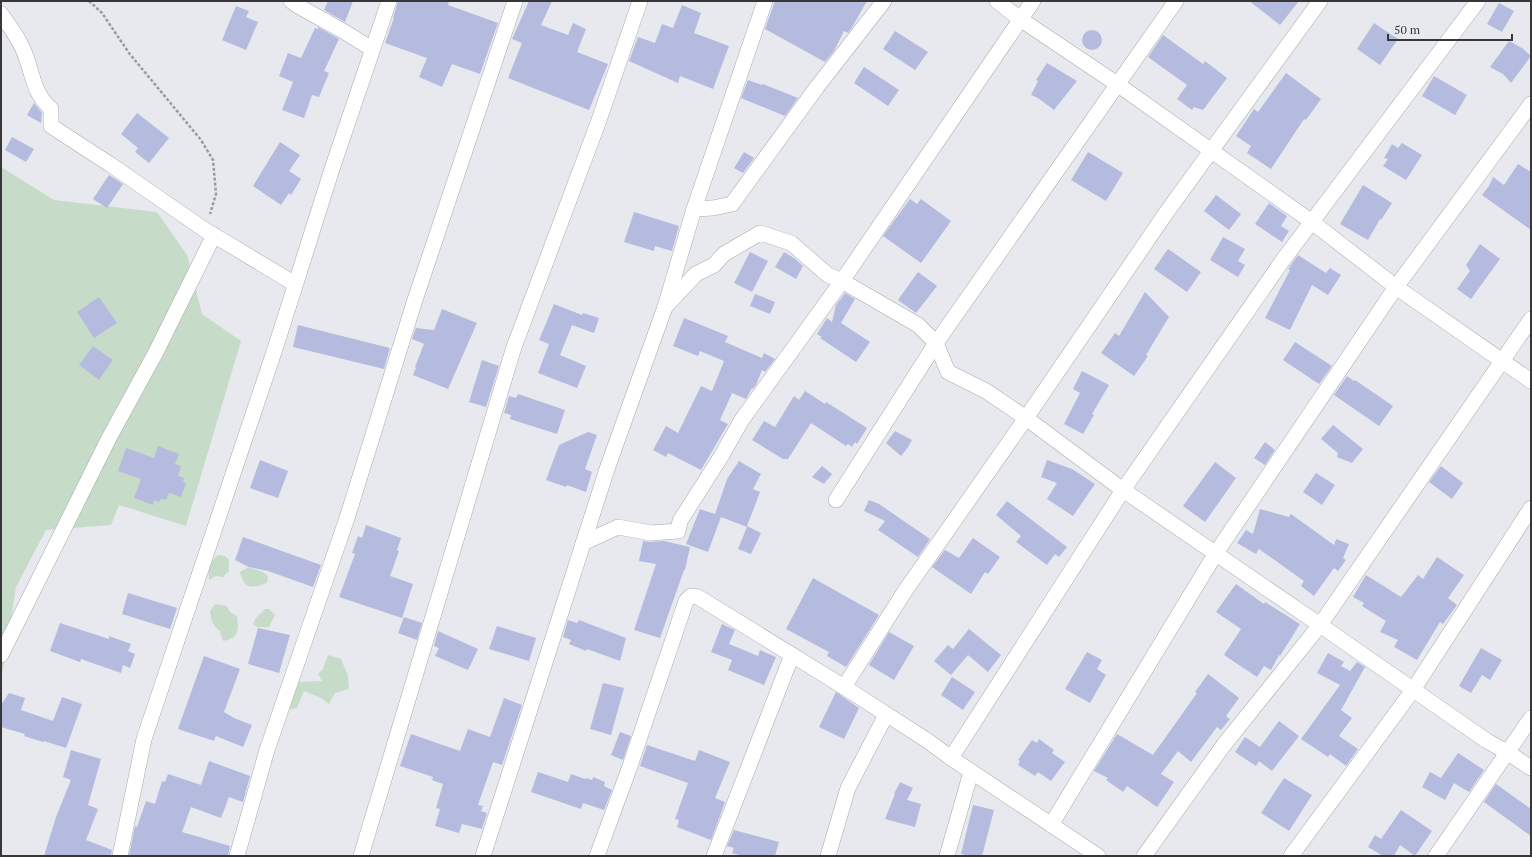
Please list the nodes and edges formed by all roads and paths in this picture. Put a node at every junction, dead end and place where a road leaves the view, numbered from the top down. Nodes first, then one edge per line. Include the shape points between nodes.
1 (89, 1) edge
2 (291, 1) edge
3 (389, 1) edge
4 (515, 1) edge
5 (640, 1) edge
6 (765, 1) edge
7 (884, 1) edge
8 (997, 1) edge
9 (1033, 1) edge
10 (1176, 1) edge
11 (1320, 1) edge
12 (1478, 1) edge
13 (1, 14) edge
14 (1020, 19) junction
15 (372, 49) junction
16 (1117, 84) junction
17 (1531, 104) edge
18 (1211, 150) junction
19 (694, 210) junction
20 (1312, 222) junction
21 (210, 232) junction
22 (842, 281) junction
23 (295, 284) junction
24 (1396, 287) junction
25 (664, 307) junction
26 (1531, 319) edge
27 (936, 343) junction
28 (1502, 361) junction
29 (1531, 381) edge
30 (1026, 418) junction
31 (1123, 490) junction
32 (836, 500) dead end
33 (1531, 508) edge
34 (583, 543) junction
35 (1216, 553) junction
36 (1320, 624) junction
37 (1, 655) edge
38 (792, 655) junction
39 (844, 687) junction
40 (1413, 690) junction
41 (886, 715) junction
42 (1531, 718) edge
43 (1507, 752) junction
44 (951, 758) junction
45 (1531, 768) edge
46 (971, 772) junction
47 (1051, 825) junction
48 (120, 856) edge
49 (238, 856) edge
50 (361, 856) edge
51 (483, 856) edge
52 (597, 856) edge
53 (714, 856) edge
54 (828, 856) edge
55 (947, 856) edge
56 (1098, 856) edge
57 (1144, 856) edge
58 (1291, 856) edge
59 (1436, 856) edge

1 - 21 path via 102,13 129,53 201,140 213,160 216,194
2 - 15 street
3 - 15 street
4 - 49 street via 417,295 347,518 268,750
5 - 50 street via 598,123 514,347
6 - 19 street
7 - 19 street via 817,87 732,204
8 - 14 street
9 - 14 street
10 - 16 street
11 - 18 street
12 - 20 street
13 - 21 street via 26,56 32,80 44,102 51,109 51,126
14 - 16 street
14 - 22 street
15 - 23 street
16 - 18 street
16 - 27 street
17 - 24 street
18 - 20 street
18 - 30 street
19 - 25 street
20 - 24 street
20 - 31 street
21 - 23 street
21 - 37 street via 156,352 109,438
22 - 25 street via 828,275 792,243 760,233 724,254 714,265 696,274
22 - 27 street via 918,325
22 - 34 street via 741,421 680,521 678,531 651,533 618,527
23 - 48 street via 144,738
24 - 28 street
24 - 35 street
25 - 34 street
26 - 28 street
27 - 30 street via 948,372 986,391
27 - 32 street
28 - 29 street
28 - 36 street
30 - 31 street
30 - 39 street via 905,591
31 - 35 street
31 - 44 street
33 - 40 street
34 - 51 street
35 - 36 street
35 - 47 street
36 - 40 street
36 - 57 street via 1223,746
38 - 39 street
38 - 52 street via 698,597 691,596 686,601 630,769
38 - 53 street
39 - 41 street
40 - 43 street
40 - 58 street
41 - 44 street
41 - 54 street via 848,788
42 - 43 street
43 - 45 street
43 - 59 street
44 - 46 street
46 - 47 street
46 - 55 street
47 - 56 street

